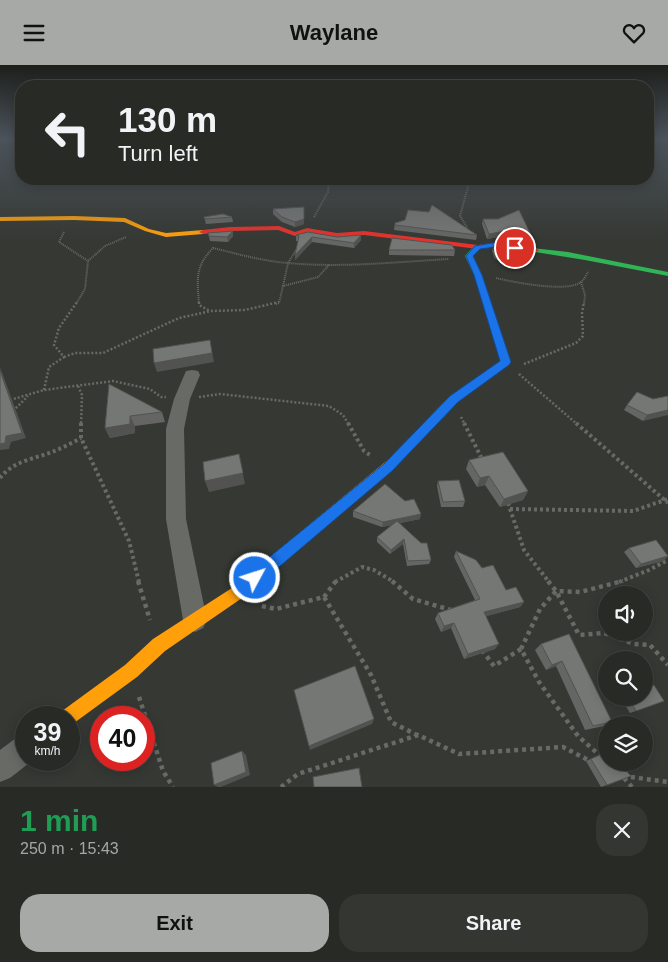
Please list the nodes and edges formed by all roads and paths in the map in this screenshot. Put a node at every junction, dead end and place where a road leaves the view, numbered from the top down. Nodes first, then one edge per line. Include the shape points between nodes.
1 (469, 185) edge
2 (74, 217) junction
3 (0, 219) edge
4 (230, 229) junction
5 (147, 230) junction
6 (478, 247) junction
7 (213, 248) junction
8 (469, 256) junction
9 (88, 261) junction
10 (596, 261) junction
11 (329, 265) junction
12 (668, 274) edge
13 (478, 275) junction
14 (581, 282) junction
15 (211, 311) junction
16 (64, 357) junction
17 (506, 362) junction
18 (192, 375) dead end
19 (78, 386) junction
20 (44, 390) junction
21 (29, 395) junction
22 (182, 399) junction
23 (454, 399) junction
24 (8, 401) edge
25 (12, 412) edge
26 (81, 438) junction
27 (484, 462) edge
28 (388, 467) junction
29 (0, 478) edge
30 (667, 500) edge
31 (507, 501) edge
32 (510, 509) junction
33 (668, 561) edge
34 (240, 591) junction
35 (556, 591) junction
36 (324, 597) junction
37 (455, 611) edge
38 (195, 621) junction
39 (159, 645) junction
40 (479, 646) edge
41 (521, 649) junction
42 (668, 665) edge
43 (131, 671) junction
44 (80, 708) edge
45 (418, 735) junction
46 (598, 755) edge
47 (15, 756) edge
48 (598, 761) edge
49 (0, 768) edge
50 (616, 771) edge
51 (624, 777) junction
52 (668, 782) edge
53 (173, 787) edge
54 (281, 787) edge
55 (632, 787) edge

1 - 6 path via 460,216 467,227 460,240
2 - 3 street
2 - 5 street via 125,220
2 - 9 path via 59,242
4 - 5 street via 166,235
4 - 6 street via 279,228 295,234 307,230 337,235 364,233
4 - 7 path
5 - 9 path via 105,246
6 - 8 street
6 - 10 street via 504,243 515,248 568,253
7 - 11 path via 252,258
7 - 15 path via 196,270 199,305
8 - 11 path
8 - 13 street
9 - 16 path via 86,288 63,317 56,333 54,345
10 - 12 street
10 - 14 path
11 - 15 path via 318,277 283,285 279,303 245,310
13 - 14 path via 514,283 551,286 571,286
13 - 17 street
14 - 17 path via 585,295 583,336 576,343 528,364
15 - 16 path via 179,318 103,353 75,353
16 - 20 path via 49,367
17 - 23 street
17 - 30 path
18 - 22 street
19 - 20 path
19 - 22 path via 113,381 150,389 161,397
19 - 26 path via 82,395
20 - 21 path
21 - 24 path
21 - 25 path
22 - 28 path via 220,394 329,406 343,415 364,451
22 - 38 street via 175,429 176,519
23 - 27 path
23 - 28 street
26 - 29 path via 59,450 18,464
26 - 39 path via 129,541 141,592
28 - 34 street
30 - 32 path via 633,511
31 - 32 path
32 - 35 path via 524,550
33 - 35 path via 628,579 579,593
34 - 36 path via 248,603 276,609
34 - 38 street
35 - 41 path via 540,609
35 - 42 path via 579,635 604,633 634,644 650,645
36 - 37 path via 336,581 362,567 374,569 390,579 413,599
36 - 45 path via 371,675 391,722
38 - 39 street
39 - 43 street
40 - 41 path via 494,666
41 - 46 path via 539,682 578,736
43 - 44 street
43 - 53 path via 163,771
45 - 48 path via 459,754 563,747
45 - 54 path via 298,774
47 - 49 street
50 - 51 path
51 - 52 path
51 - 55 path

